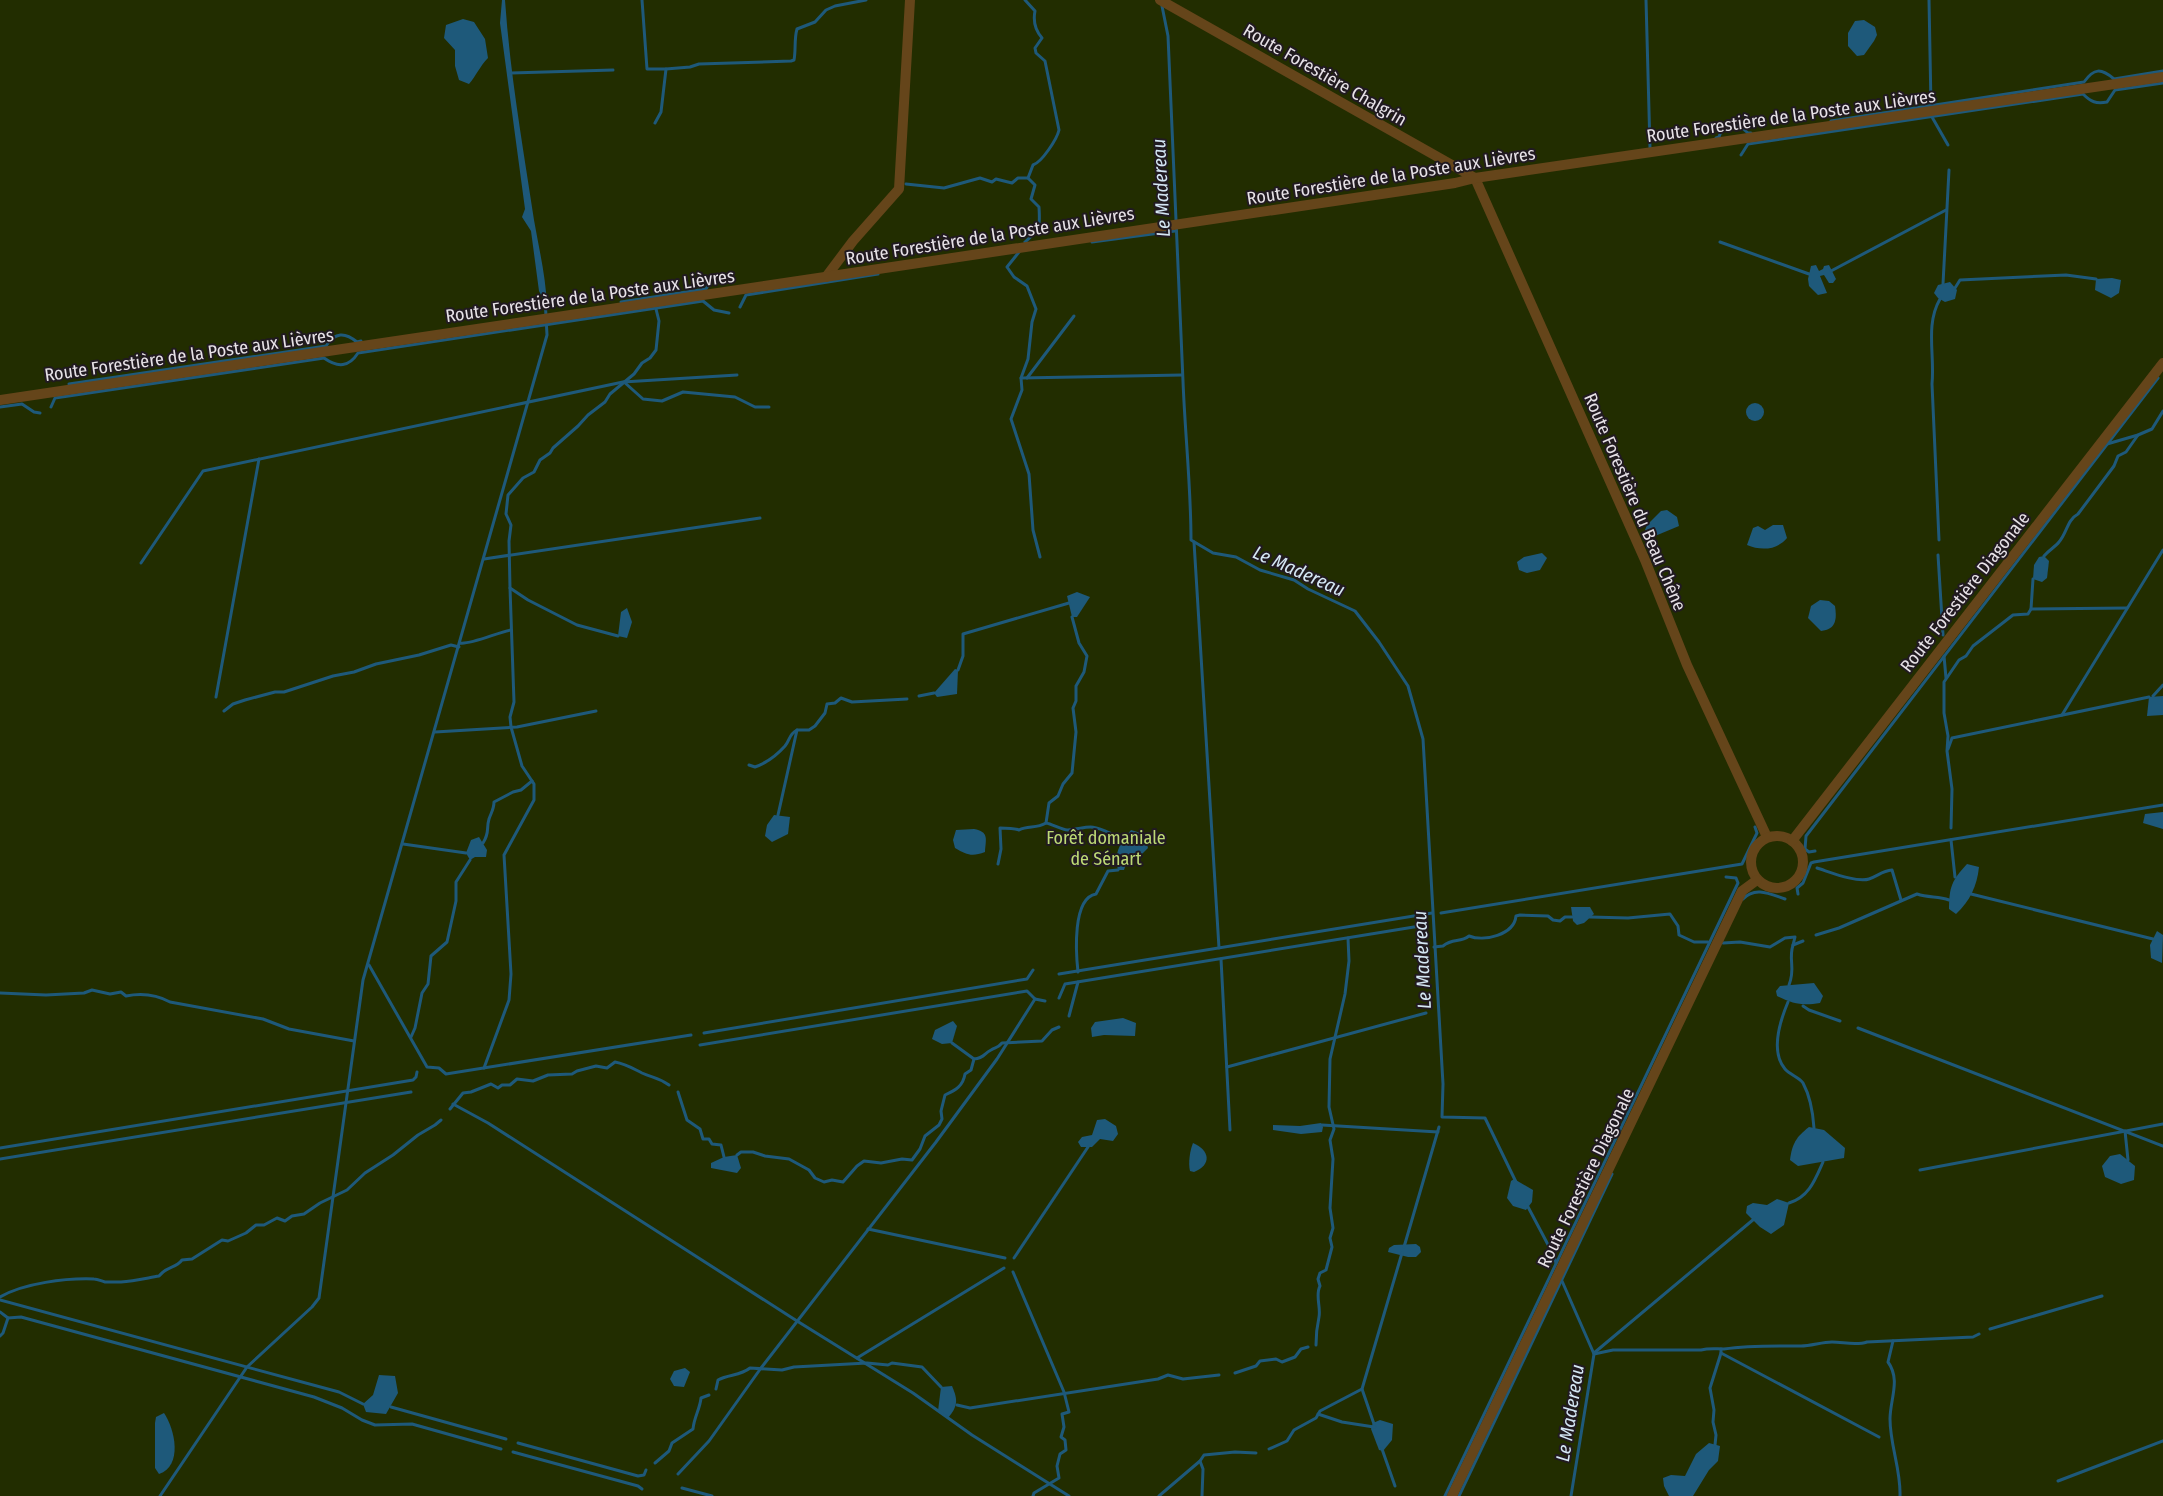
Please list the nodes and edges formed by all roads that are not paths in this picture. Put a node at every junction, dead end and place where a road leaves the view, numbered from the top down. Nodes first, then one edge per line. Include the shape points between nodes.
1 (910, 0) edge
2 (1160, 0) edge
3 (2163, 77) edge
4 (1475, 178) junction
5 (826, 277) junction
6 (2163, 363) edge
7 (0, 400) edge
8 (1767, 837) junction
9 (1792, 840) junction
10 (1757, 880) junction
11 (1452, 1496) edge

1 - 5 street via 900,189 853,241
2 - 4 street, Route Forestière Chalgrin
3 - 4 street, Route Forestière de la Poste aux Lièvres
4 - 5 street, Route Forestière de la Poste aux Lièvres
4 - 8 street, Route Forestière du Beau Chêne via 1645,560 1687,665
5 - 7 street, Route Forestière de la Poste aux Lièvres
6 - 9 street, Route Forestière Diagonale
8 - 9 street via 1784,836
8 - 10 street via 1758,842 1753,852 1751,868
9 - 10 street via 1800,850 1803,862 1794,882 1774,888
10 - 11 street, Route Forestière Diagonale via 1742,892

